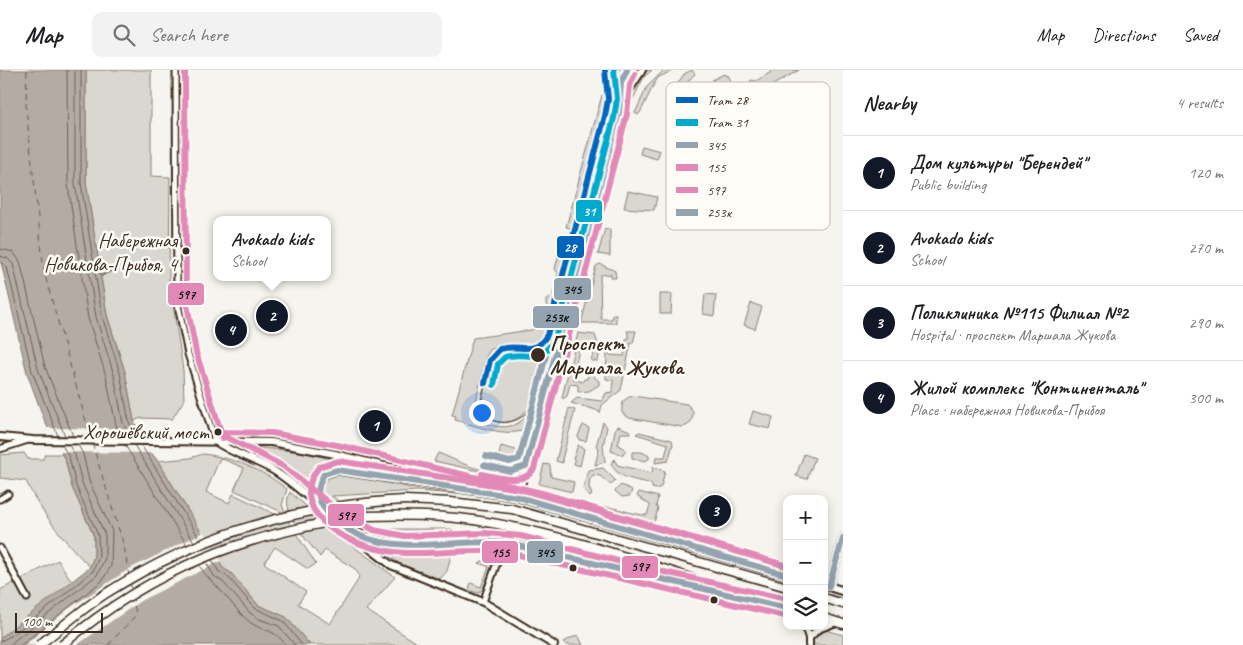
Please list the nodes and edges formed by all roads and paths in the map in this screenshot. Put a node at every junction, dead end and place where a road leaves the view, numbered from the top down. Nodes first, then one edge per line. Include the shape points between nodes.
1 (176, 70) edge
2 (617, 70) edge
3 (626, 70) edge
4 (642, 70) edge
5 (634, 81) junction
6 (621, 83) junction
7 (621, 102) junction
8 (0, 437) edge
9 (32, 440) junction
10 (215, 441) junction
11 (0, 449) edge
12 (491, 492) junction
13 (8, 494) dead end
14 (518, 497) junction
15 (0, 498) edge
16 (324, 511) junction
17 (344, 527) junction
18 (843, 538) edge
19 (504, 543) junction
20 (0, 548) edge
21 (783, 574) edge
22 (827, 585) edge
23 (783, 586) edge
24 (828, 586) edge
25 (843, 591) edge
26 (738, 594) junction
27 (27, 598) dead end
28 (828, 599) edge
29 (483, 602) junction
30 (843, 604) edge
31 (783, 607) edge
32 (839, 623) edge
33 (809, 642) edge
34 (39, 645) edge
35 (62, 645) edge
36 (554, 645) edge

1 - 10 street via 177,300 188,354
2 - 6 street
3 - 6 street
4 - 5 street
5 - 6 street
5 - 7 street
6 - 7 street
7 - 14 street
8 - 9 street
9 - 10 street
9 - 11 street
10 - 12 street via 253,440 303,447
10 - 16 street via 280,475
12 - 14 main road
12 - 16 main road via 337,470 324,474 316,486
13 - 15 street
14 - 21 main road
16 - 17 main road
17 - 19 main road via 402,545
17 - 29 street via 384,561
18 - 22 street
19 - 26 main road
19 - 29 street
20 - 27 street
23 - 34 main road, bridge via 512,509 404,500 352,503 270,519 193,546 104,595
24 - 25 main road
26 - 31 main road
26 - 35 main road, bridge via 510,526 448,517 366,516 271,533 197,560 116,604
28 - 30 main road
29 - 36 street
32 - 33 street via 818,629

